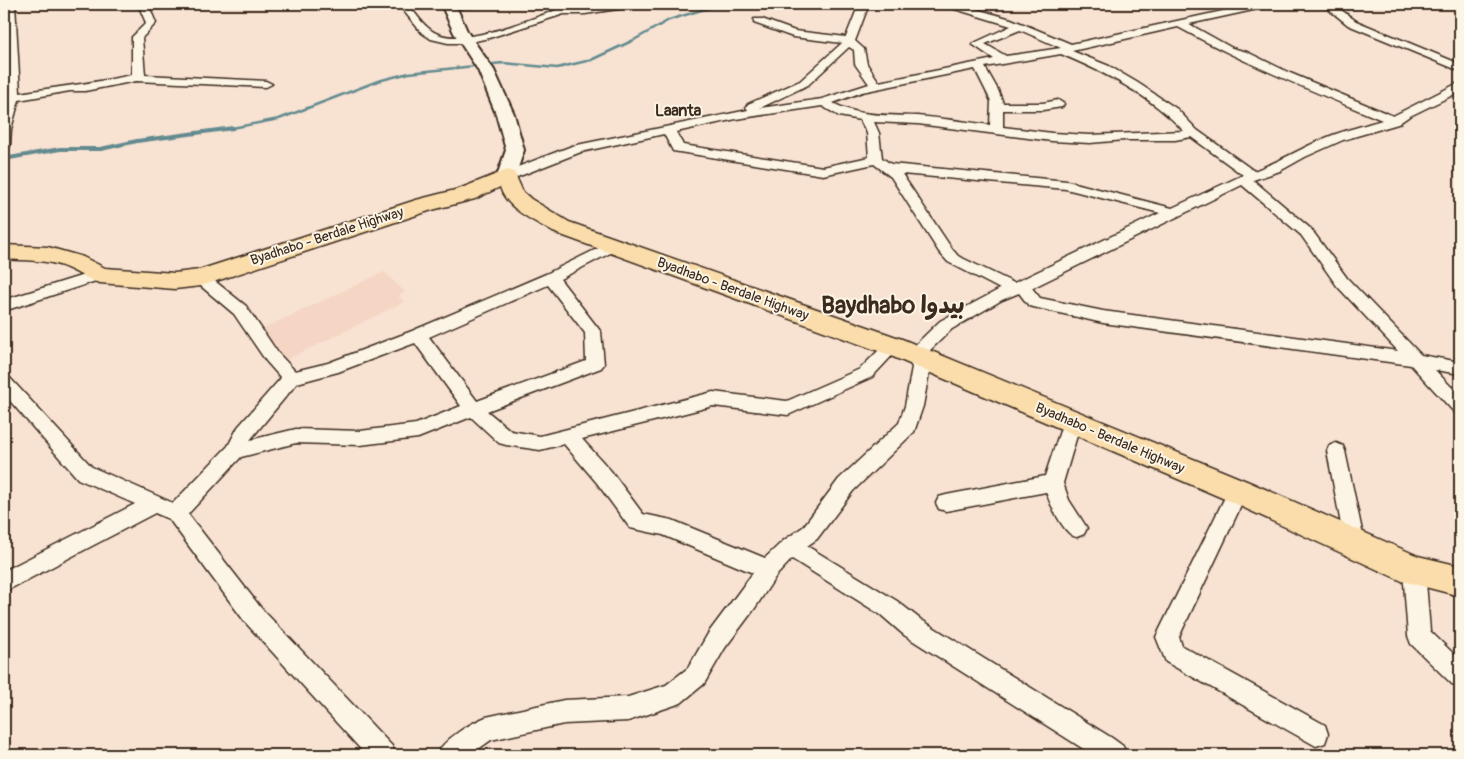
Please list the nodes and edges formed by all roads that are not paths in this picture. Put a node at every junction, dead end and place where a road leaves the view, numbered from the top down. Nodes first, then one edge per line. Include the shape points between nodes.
1 (10, 4) edge
2 (143, 4) edge
3 (403, 4) edge
4 (470, 4) edge
5 (579, 4) edge
6 (631, 4) edge
7 (864, 4) edge
8 (948, 4) edge
9 (1266, 4) edge
10 (1327, 4) edge
11 (1453, 4) edge
12 (1460, 5) edge
13 (449, 6) edge
14 (560, 11) junction
15 (758, 21) dead end
16 (1179, 23) junction
17 (1021, 26) junction
18 (466, 39) junction
19 (849, 42) junction
20 (1066, 50) junction
21 (1004, 60) junction
22 (978, 66) junction
23 (1460, 68) edge
24 (136, 78) junction
25 (266, 84) dead end
26 (876, 86) junction
27 (1459, 89) edge
28 (14, 97) junction
29 (824, 102) junction
30 (1058, 104) dead end
31 (996, 107) junction
32 (736, 115) junction
33 (865, 117) junction
34 (1394, 121) junction
35 (668, 129) junction
36 (997, 130) junction
37 (1193, 133) junction
38 (4, 146) edge
39 (882, 164) junction
40 (507, 176) junction
41 (1247, 177) junction
42 (1176, 213) junction
43 (613, 246) junction
44 (4, 252) edge
45 (100, 274) junction
46 (200, 278) junction
47 (551, 278) junction
48 (1018, 288) junction
49 (4, 306) edge
50 (418, 336) junction
51 (903, 351) junction
52 (1416, 360) junction
53 (1460, 368) edge
54 (291, 378) junction
55 (4, 382) edge
56 (1460, 407) edge
57 (473, 410) junction
58 (1072, 422) junction
59 (568, 436) junction
60 (236, 451) junction
61 (1336, 451) dead end
62 (1053, 483) junction
63 (1238, 491) junction
64 (154, 504) junction
65 (946, 504) dead end
66 (176, 513) junction
67 (1077, 528) dead end
68 (1355, 545) junction
69 (790, 547) junction
70 (768, 568) junction
71 (1414, 570) junction
72 (1460, 581) edge
73 (4, 582) edge
74 (1460, 676) edge
75 (1316, 734) dead end
76 (383, 755) edge
77 (449, 755) edge
78 (1114, 755) edge

1 - 28 street
2 - 24 street via 151,23 137,37
3 - 18 street via 421,27 434,37
4 - 13 street
5 - 14 street
6 - 14 street
7 - 19 street
8 - 17 street
9 - 16 street
10 - 23 street via 1373,34
11 - 12 street
13 - 18 street
14 - 18 street via 526,25
15 - 19 street via 793,34
16 - 20 street
16 - 34 street via 1228,50
17 - 20 street
17 - 21 street via 977,44
18 - 40 street via 483,64 505,114 515,150
19 - 26 street via 859,49 861,64
19 - 32 street via 804,83
20 - 21 street
20 - 37 street via 1134,85 1174,112
21 - 22 street
22 - 26 street
22 - 31 street via 986,76
24 - 25 street
24 - 28 street
26 - 29 street
27 - 34 street
28 - 38 street
29 - 32 street
29 - 33 street via 843,113
30 - 31 street
31 - 36 street
32 - 35 street
33 - 36 street
33 - 39 street
34 - 41 street via 1339,137 1275,168
35 - 39 street via 678,148 823,171
35 - 40 street via 577,149
36 - 37 street via 1090,138
37 - 41 street
39 - 42 street via 1067,185
39 - 48 street via 896,174 953,259
40 - 43 main road, Byadhabo - Berdale Highway via 513,195 523,204 561,227
40 - 46 main road, Byadhabo - Berdale Highway via 467,194
41 - 42 street
41 - 52 street via 1306,232 1342,282
42 - 48 street
43 - 47 street
43 - 51 main road, Byadhabo - Berdale Highway
44 - 45 main road, Byadhabo - Berdale Highway via 48,254
45 - 46 main road, Byadhabo - Berdale Highway via 175,281
45 - 49 street
46 - 54 street via 240,310 272,357
47 - 50 street
47 - 57 street via 592,332 595,364
48 - 51 street via 996,296
48 - 52 street via 1035,302 1103,317
50 - 54 street via 332,368
50 - 57 street
51 - 58 main road, Byadhabo - Berdale Highway
51 - 59 street via 866,373 788,408 713,399
51 - 69 street via 921,367 907,427 846,485 810,533
52 - 53 street
52 - 56 street
54 - 60 street via 245,432
55 - 64 street via 86,473
57 - 59 street via 506,438 540,443
57 - 60 street via 418,432 360,438 296,436
58 - 62 street
58 - 63 main road, Byadhabo - Berdale Highway
59 - 70 street via 637,522 665,526
60 - 66 street
61 - 68 street
62 - 65 street
62 - 67 street via 1060,504
63 - 68 main road, Byadhabo - Berdale Highway
63 - 75 street via 1167,636 1174,654
64 - 66 street
64 - 73 street
66 - 76 street via 253,615
68 - 71 main road, Byadhabo - Berdale Highway
69 - 70 street
69 - 78 street
70 - 77 street via 696,676 673,695 628,709 564,712 486,729
71 - 72 main road, Byadhabo - Berdale Highway
71 - 74 street via 1418,636

